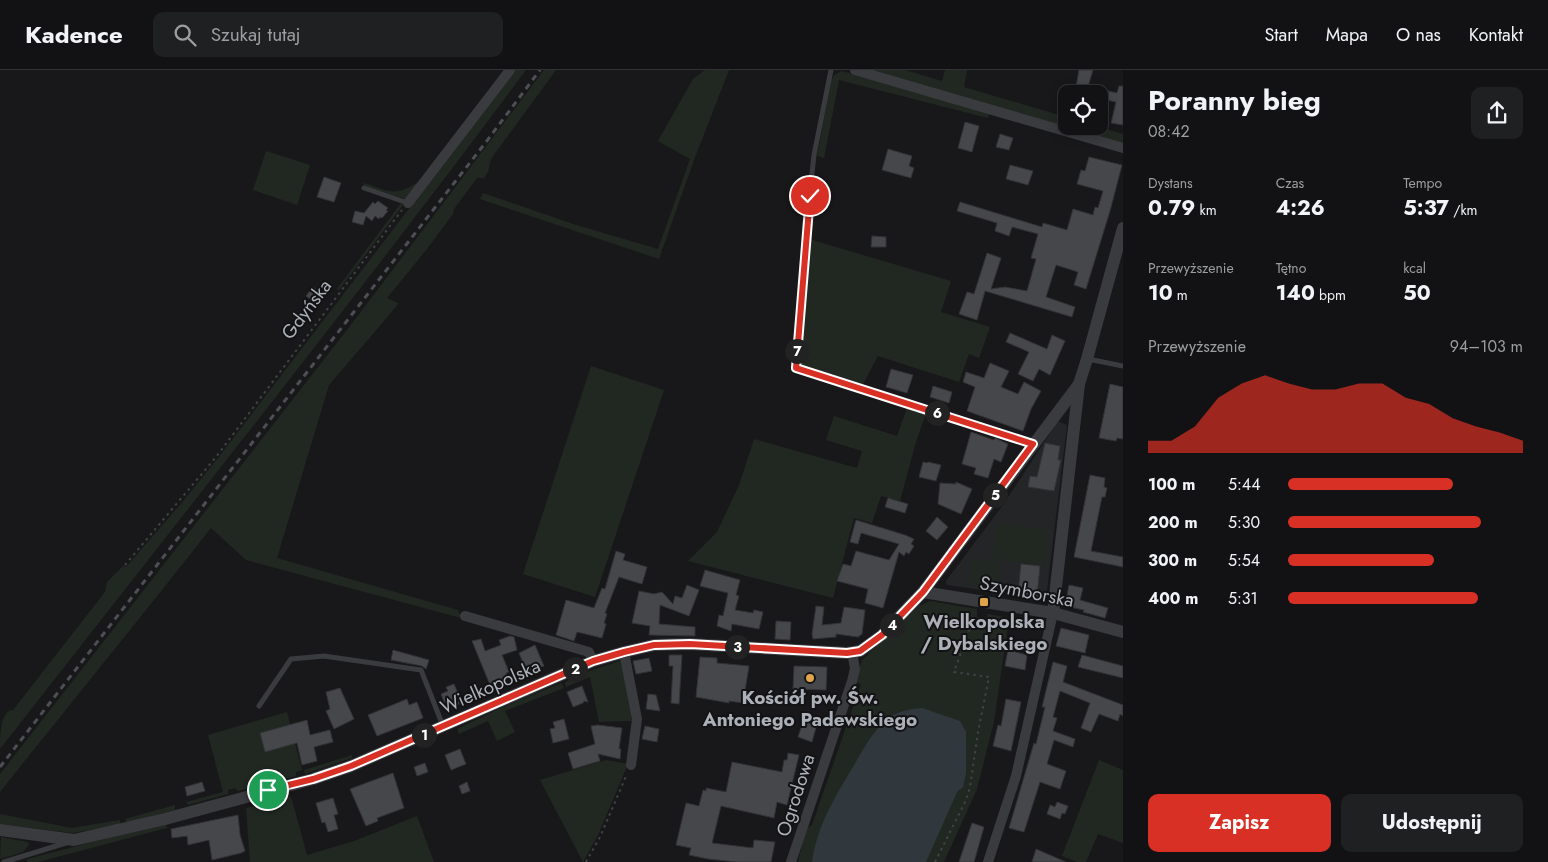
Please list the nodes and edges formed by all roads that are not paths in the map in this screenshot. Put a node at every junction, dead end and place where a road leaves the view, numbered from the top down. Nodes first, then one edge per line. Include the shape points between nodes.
1 (510, 70) edge
2 (831, 70) edge
3 (854, 70) edge
4 (1123, 148) edge
5 (364, 188) dead end
6 (408, 202) joint
7 (1123, 228) edge
8 (1087, 359) junction
9 (1123, 366) edge
10 (1079, 384) junction
11 (1033, 444) junction
12 (923, 592) junction
13 (1053, 613) junction
14 (465, 616) dead end
15 (1123, 632) edge
16 (624, 652) junction
17 (852, 652) junction
18 (593, 661) junction
19 (259, 706) dead end
20 (444, 727) junction
21 (631, 765) road end
22 (0, 830) edge
23 (74, 840) junction
24 (4, 862) edge
25 (792, 862) edge
26 (988, 862) edge

1 - 6 street
2 - 11 lane via 814,155 796,368
3 - 4 street
5 - 6 lane
7 - 8 street
8 - 9 lane
8 - 10 street
10 - 11 street, Wielkopolska
10 - 13 street
11 - 12 street, Wielkopolska
12 - 13 street, Szymborska
12 - 17 street, Wielkopolska via 882,635 860,651
13 - 15 street, Szymborska
13 - 26 street via 1016,776
14 - 18 street via 588,652
16 - 17 street, Wielkopolska via 654,645 690,644
16 - 18 street, Wielkopolska
16 - 21 street via 636,719
17 - 25 street, Ogrodowa via 855,669 852,681
18 - 20 street, Wielkopolska
19 - 20 lane via 291,659 324,656 421,670
20 - 23 street, Wielkopolska via 313,779
22 - 23 street, Wielkopolska
23 - 24 lane

